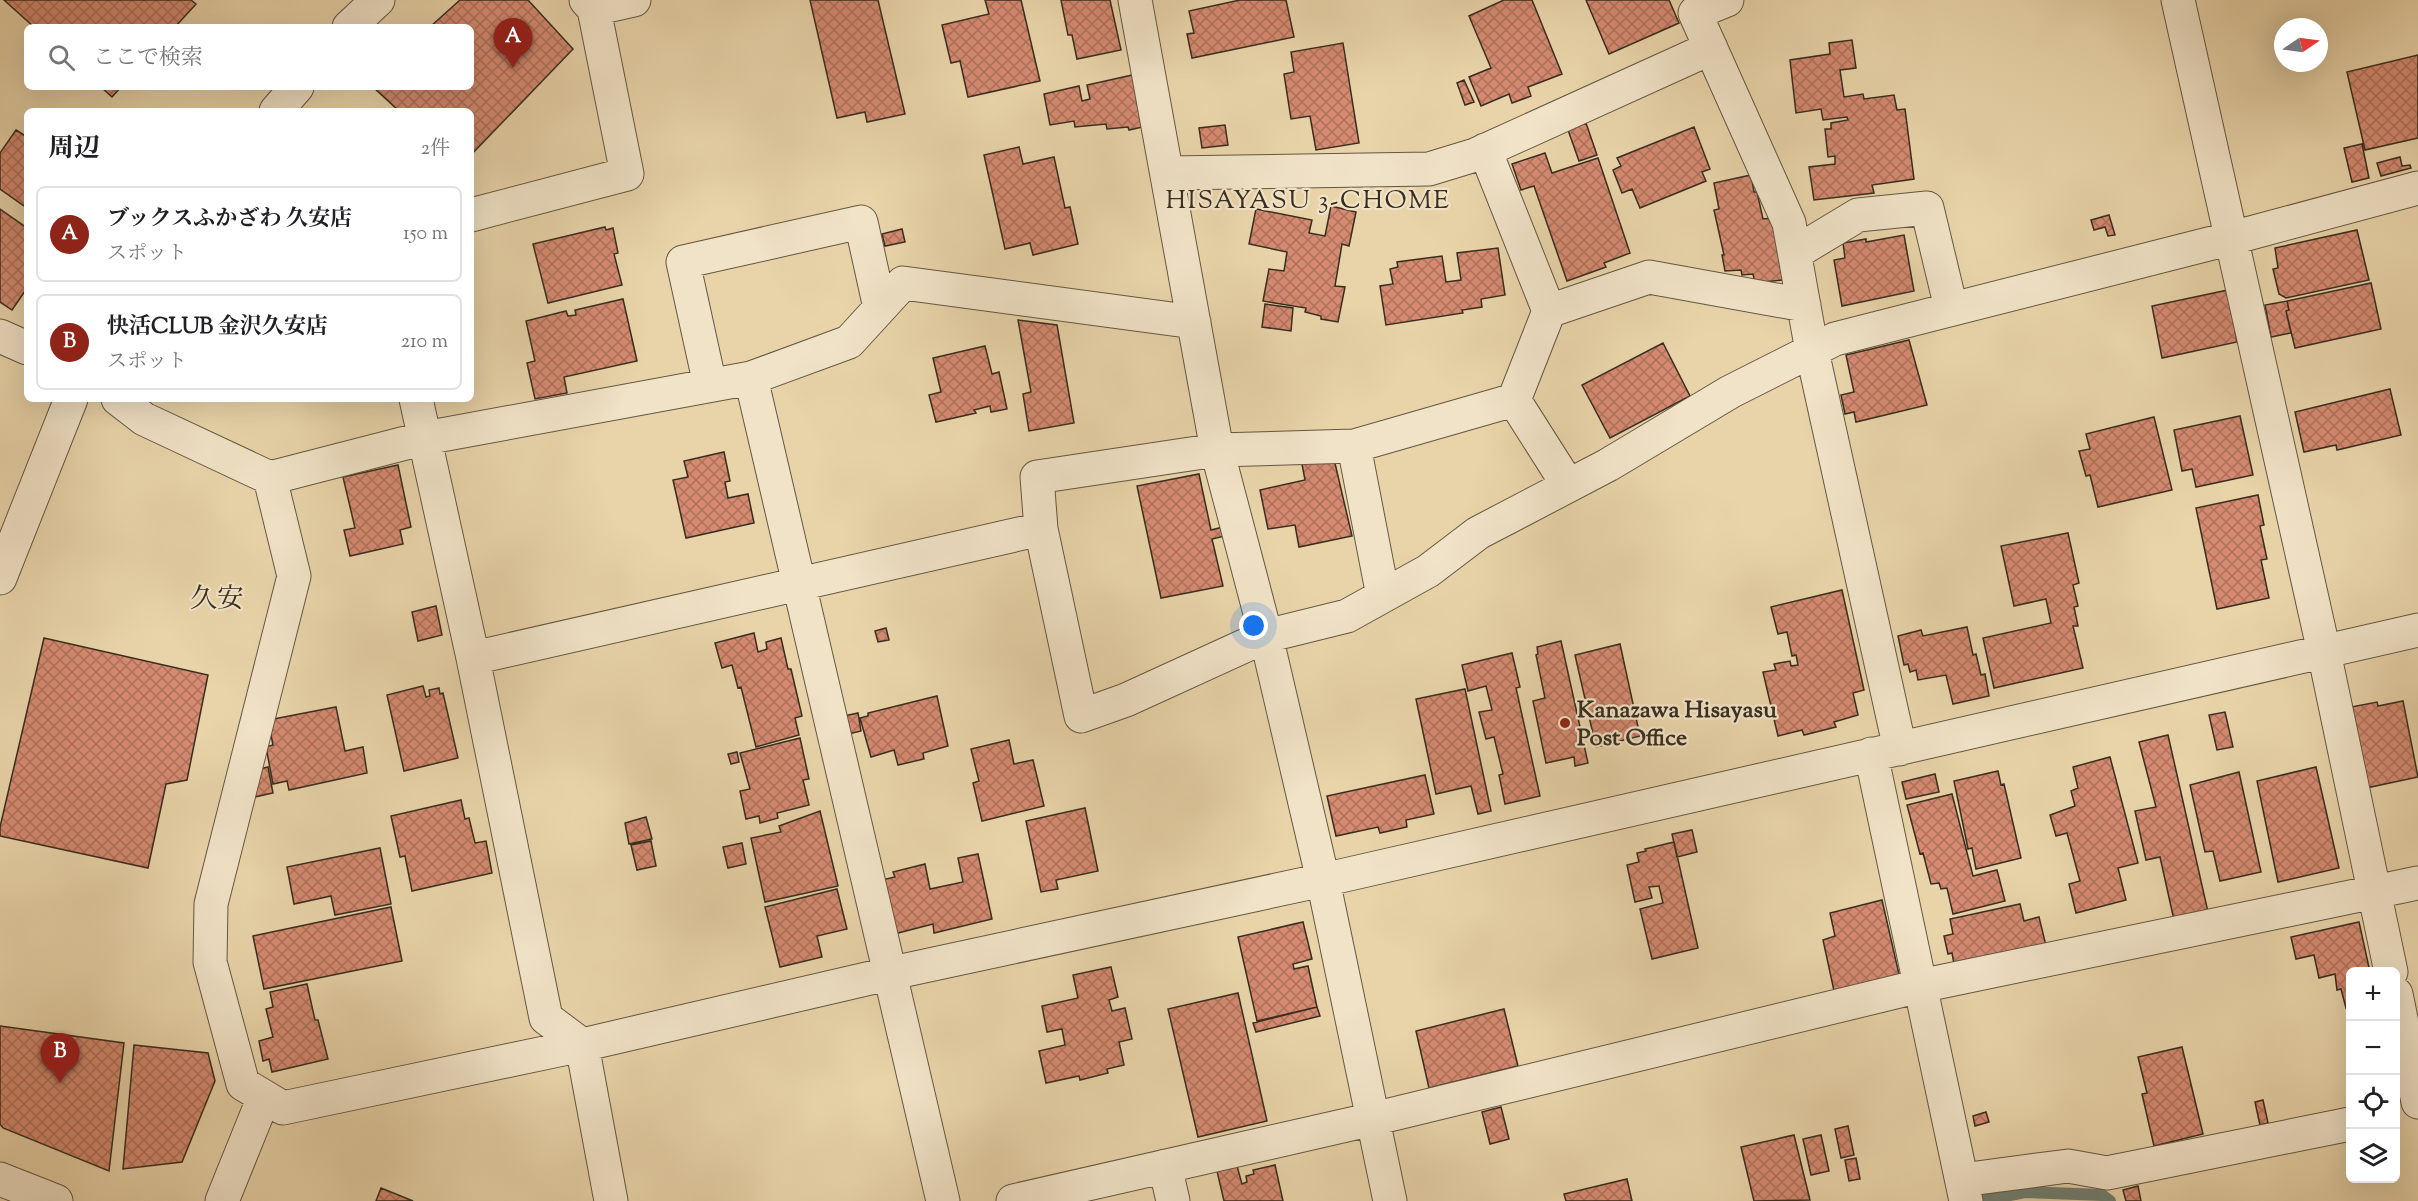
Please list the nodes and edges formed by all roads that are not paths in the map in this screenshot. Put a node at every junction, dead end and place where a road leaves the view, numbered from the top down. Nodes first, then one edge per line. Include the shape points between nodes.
1 (378, 0) edge
2 (634, 0) edge
3 (1135, 0) edge
4 (1727, 0) edge
5 (2178, 0) edge
6 (590, 5) edge
7 (352, 24) edge
8 (1711, 48) junction
9 (294, 90) edge
10 (279, 108) edge
11 (1485, 150) junction
12 (1167, 173) junction
13 (2418, 188) edge
14 (474, 214) edge
15 (2232, 238) junction
16 (1795, 253) junction
17 (1804, 305) junction
18 (880, 308) junction
19 (1951, 308) junction
20 (1549, 311) junction
21 (1194, 322) junction
22 (0, 336) edge
23 (24, 347) edge
24 (1812, 351) junction
25 (752, 378) junction
26 (710, 385) junction
27 (1514, 400) junction
28 (70, 402) edge
29 (122, 402) edge
30 (417, 402) edge
31 (425, 438) junction
32 (1354, 446) junction
33 (1217, 450) junction
34 (270, 478) junction
35 (1568, 485) junction
36 (1041, 529) junction
37 (0, 578) edge
38 (798, 586) junction
39 (1383, 596) junction
40 (2418, 630) edge
41 (1266, 636) junction
42 (2324, 652) junction
43 (473, 658) junction
44 (1886, 751) junction
45 (1323, 880) junction
46 (2418, 883) edge
47 (2374, 893) junction
48 (2390, 967) edge
49 (892, 973) junction
50 (1920, 986) junction
51 (2400, 1014) edge
52 (582, 1045) junction
53 (264, 1097) junction
54 (2418, 1102) edge
55 (2418, 1111) edge
56 (2400, 1114) edge
57 (1373, 1119) junction
58 (2346, 1125) edge
59 (1165, 1166) junction
60 (0, 1179) edge
61 (1964, 1191) edge
62 (56, 1201) edge
63 (222, 1201) edge
64 (611, 1201) edge
65 (943, 1201) edge
66 (1013, 1201) edge
67 (1173, 1201) edge
68 (1390, 1201) edge

1 - 7 street
2 - 6 street
3 - 12 street
4 - 8 street via 1695,13
5 - 15 street
6 - 14 street via 627,174
8 - 11 street
8 - 16 street via 1789,223
9 - 10 street
11 - 12 street via 1429,169
11 - 20 street
12 - 21 street
13 - 15 street
15 - 19 street
15 - 42 street
16 - 17 street
16 - 19 street via 1858,216 1927,208
17 - 20 street via 1649,277
17 - 24 street
18 - 21 street via 903,283
18 - 25 street via 849,342
18 - 26 street via 861,222 683,262
19 - 24 street via 1835,339
20 - 27 street
21 - 33 street
22 - 23 street
24 - 35 street via 1730,392
24 - 44 street
25 - 26 street
25 - 38 street
26 - 31 street
27 - 32 street
27 - 35 street
28 - 37 street
29 - 34 street via 144,419
30 - 31 street
31 - 34 street
31 - 43 street
32 - 33 street
32 - 39 street
33 - 36 street via 1037,477
33 - 41 street
34 - 53 street via 294,576 211,904 210,962 243,1084
35 - 39 street via 1478,533 1428,571
36 - 38 street
36 - 41 street via 1081,716 1126,700
38 - 43 street
38 - 49 street
39 - 41 street via 1347,616
40 - 42 street
41 - 45 street
42 - 44 street
42 - 47 street
43 - 52 street via 546,1018
44 - 45 street
44 - 50 street
45 - 49 street
45 - 57 street
46 - 47 street
47 - 48 street
47 - 50 street
49 - 52 street
49 - 65 street
50 - 57 street
50 - 61 street
51 - 54 street
52 - 53 street via 283,1108
52 - 64 street
53 - 63 street
55 - 56 street
57 - 59 street
57 - 68 street
58 - 61 street via 2107,1173 2068,1166
59 - 66 street
59 - 67 street
60 - 62 street

